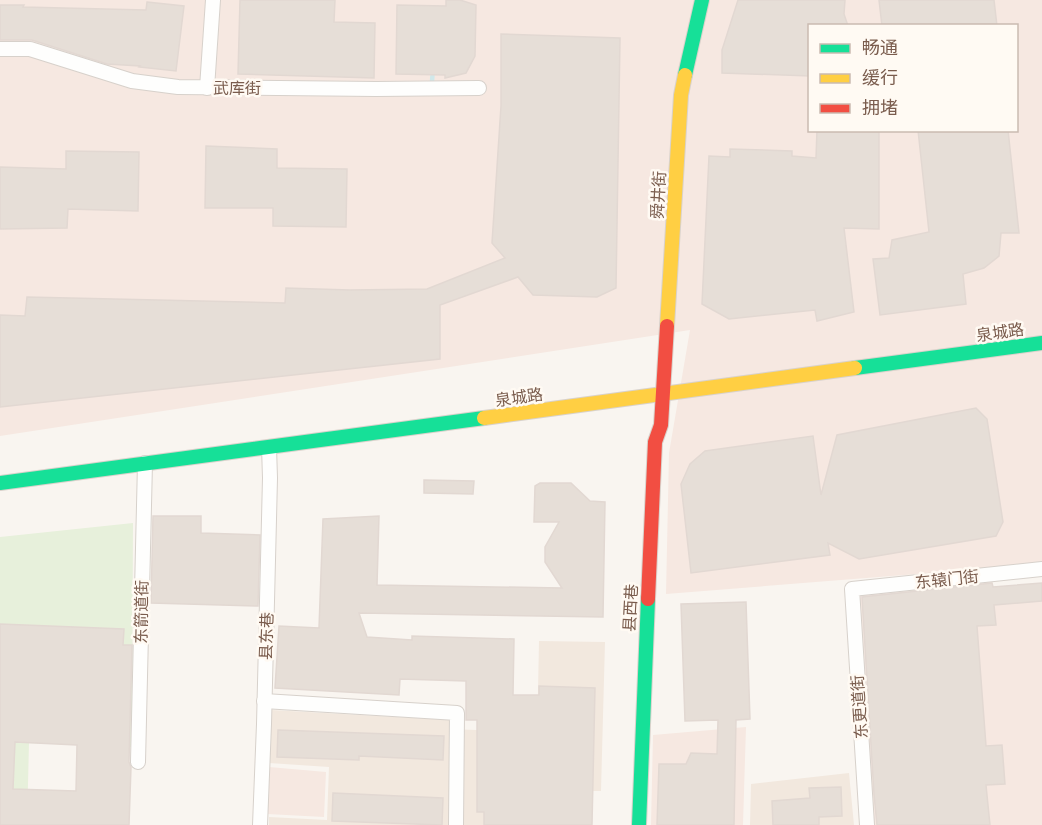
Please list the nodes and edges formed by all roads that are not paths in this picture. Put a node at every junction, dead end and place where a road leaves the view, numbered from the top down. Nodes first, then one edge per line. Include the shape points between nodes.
1 (213, 0) edge
2 (702, 0) edge
3 (0, 49) edge
4 (207, 88) junction
5 (479, 88) dead end
6 (1042, 343) edge
7 (662, 394) junction
8 (269, 447) junction
9 (145, 463) junction
10 (0, 483) edge
11 (1042, 569) edge
12 (852, 589) joint
13 (264, 701) junction
14 (138, 762) dead end
15 (260, 825) edge
16 (456, 825) edge
17 (639, 825) edge
18 (867, 825) edge

1 - 4 street
2 - 7 main road, 舜井街 via 681,95
3 - 4 street, 武库街 via 30,49 132,81
4 - 5 street, 武库街
6 - 7 main road, 泉城路
7 - 8 main road, 泉城路
7 - 17 main road, 县西巷 via 661,425 655,442
8 - 9 main road, 泉城路
8 - 13 street, 县东巷
9 - 10 main road, 泉城路
9 - 14 street, 东箭道街
11 - 12 street, 东辕门街
12 - 18 street, 东更道街
13 - 15 street, 县东巷
13 - 16 street via 457,713

